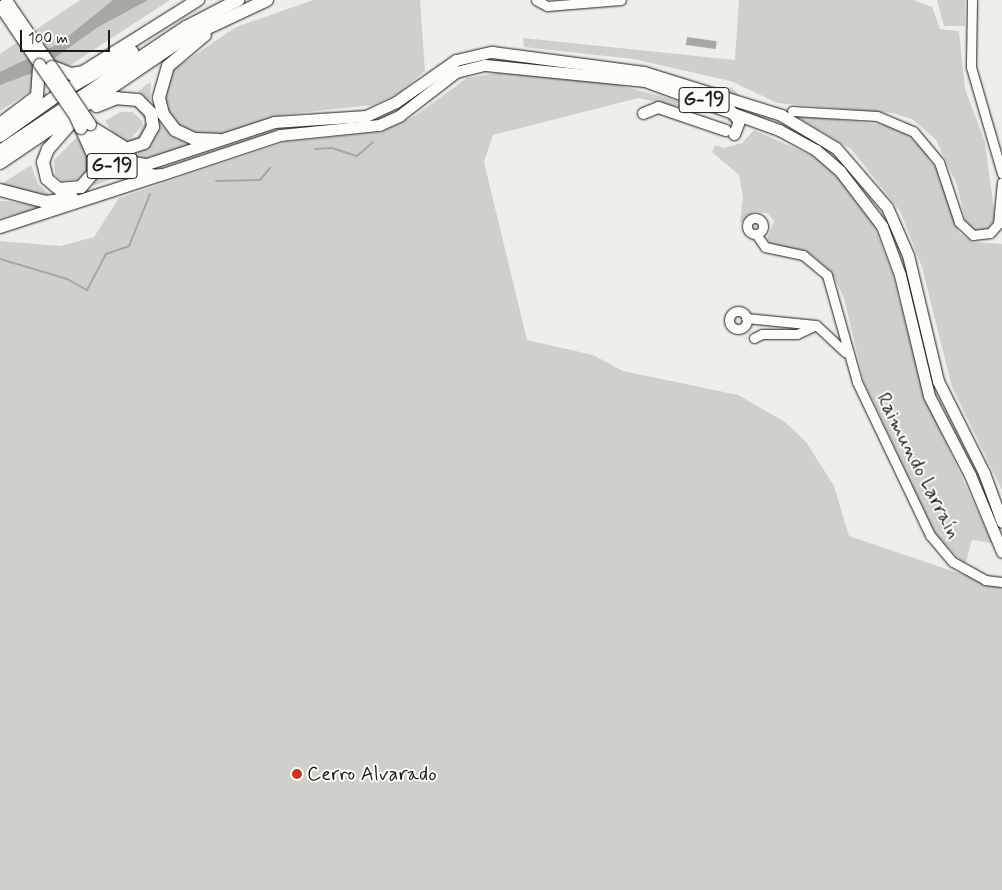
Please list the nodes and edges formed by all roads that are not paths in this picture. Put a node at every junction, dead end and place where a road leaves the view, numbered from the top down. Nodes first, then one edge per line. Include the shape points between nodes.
1 (198, 0) edge
2 (220, 0) edge
3 (267, 0) edge
4 (536, 0) edge
5 (621, 0) edge
6 (972, 0) edge
7 (242, 4) edge
8 (8, 7) edge
9 (202, 29) junction
10 (45, 65) junction
11 (691, 90) junction
12 (728, 90) dead end
13 (97, 106) junction
14 (730, 110) junction
15 (792, 111) dead end
16 (643, 113) dead end
17 (714, 113) dead end
18 (755, 120) junction
19 (4, 121) edge
20 (82, 125) junction
21 (725, 130) dead end
22 (0, 136) edge
23 (218, 140) junction
24 (0, 151) edge
25 (0, 163) edge
26 (0, 170) edge
27 (1002, 174) edge
28 (160, 175) junction
29 (147, 179) junction
30 (1002, 182) edge
31 (0, 190) edge
32 (0, 227) edge
33 (756, 234) dead end
34 (746, 318) dead end
35 (816, 326) junction
36 (754, 338) dead end
37 (847, 355) junction
38 (1002, 522) edge
39 (1002, 552) edge
40 (1001, 579) edge

1 - 10 highway via 80,73
2 - 22 highway via 62,92
3 - 7 highway
4 - 5 street via 547,6
6 - 27 street via 971,67
7 - 9 highway
7 - 23 highway via 177,56 160,82 159,103 171,126 194,139
7 - 24 highway via 186,27
8 - 10 main road
9 - 13 highway
9 - 25 highway
10 - 19 highway via 37,96
10 - 20 main road, G-19, bridge
11 - 12 main road
11 - 14 main road, G-19
11 - 17 main road
11 - 23 main road, G-19 via 634,70 485,52 447,64 396,102 366,116 284,120
11 - 28 main road, G-19 via 626,78 478,65 449,76 399,116 379,125 280,135
11 - 38 main road, G-19 via 804,126 847,158 880,196 908,255 938,381 984,473
13 - 20 highway
13 - 20 highway via 117,98 138,100 152,113 153,127 147,140 130,149 116,146
14 - 18 main road, G-19
14 - 18 main road via 739,124 734,134
15 - 30 street via 877,116 913,131 939,162 958,222 973,235 987,234 998,224
16 - 21 main road via 658,107 696,116
18 - 39 main road, G-19 via 802,142 829,160 876,215 898,268 928,396 970,475
20 - 20 highway via 93,156 93,173 81,188 59,189 47,179 44,162 48,149
20 - 23 main road, G-19 via 125,162 158,161
20 - 26 highway
20 - 28 main road, G-19 via 116,168 133,175
28 - 29 highway
29 - 31 highway via 53,202
29 - 32 highway
33 - 37 street, Raimundo Larraín via 765,247 804,255 827,274 838,302
34 - 35 street
35 - 36 street via 796,334 762,334
35 - 37 street, Raimundo Larraín
37 - 40 street, Raimundo Larraín via 862,396 937,546 953,562 979,576

